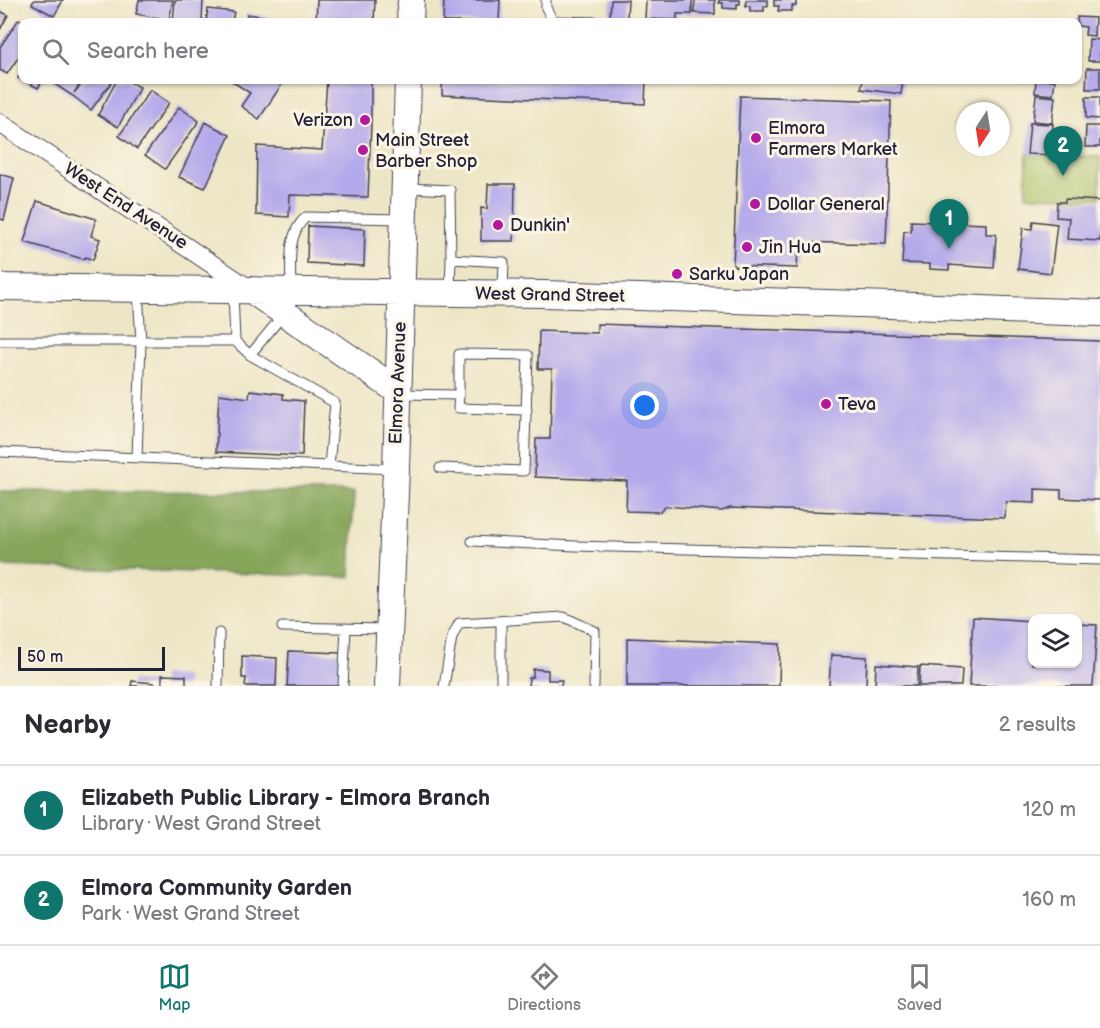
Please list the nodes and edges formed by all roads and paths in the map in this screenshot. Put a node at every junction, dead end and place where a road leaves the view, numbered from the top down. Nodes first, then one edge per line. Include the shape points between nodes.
1 (411, 0) edge
2 (546, 0) edge
3 (410, 18) edge
4 (551, 18) edge
5 (408, 84) edge
6 (0, 123) edge
7 (405, 188) junction
8 (404, 219) junction
9 (451, 259) junction
10 (0, 287) edge
11 (138, 288) junction
12 (242, 290) junction
13 (401, 292) junction
14 (450, 293) junction
15 (503, 293) junction
16 (288, 302) junction
17 (1100, 313) edge
18 (0, 341) edge
19 (235, 341) junction
20 (141, 342) junction
21 (250, 355) junction
22 (398, 393) junction
23 (459, 395) junction
24 (527, 410) junction
25 (0, 452) edge
26 (137, 458) junction
27 (329, 466) junction
28 (440, 468) dead end
29 (396, 469) junction
30 (472, 541) dead end
31 (1100, 560) edge
32 (501, 621) junction
33 (282, 627) dead end
34 (345, 628) junction
35 (389, 629) junction
36 (219, 633) dead end
37 (218, 686) edge
38 (343, 686) edge
39 (387, 686) edge
40 (444, 686) edge
41 (501, 686) edge
42 (594, 686) edge

1 - 3 street
2 - 4 lane
5 - 7 street, Elmora Avenue
6 - 12 street, West End Avenue
7 - 8 street, Elmora Avenue
7 - 9 lane via 450,190
8 - 13 street, Elmora Avenue
8 - 16 lane via 306,217 294,233
9 - 14 lane
9 - 15 lane via 504,262
10 - 11 street, West Grand Street
11 - 12 street, West Grand Street
11 - 20 lane
12 - 16 street, West Grand Street
12 - 19 lane
13 - 14 street, West Grand Street
13 - 16 street, West Grand Street
13 - 22 street, Elmora Avenue
14 - 15 street, West Grand Street
15 - 17 street, West Grand Street
16 - 21 lane
16 - 22 street
18 - 20 lane
19 - 20 lane
19 - 21 lane
20 - 26 lane
21 - 27 lane via 335,403
22 - 23 lane
22 - 29 street, Elmora Avenue
23 - 24 lane via 458,408
23 - 24 lane via 459,354 528,355
24 - 28 lane via 524,471
25 - 26 lane
26 - 27 lane
27 - 29 lane
29 - 35 street, Elmora Avenue
30 - 31 lane
32 - 40 lane via 459,623 452,637
32 - 41 lane
32 - 42 lane via 564,617 595,631
33 - 34 lane
34 - 35 lane
34 - 38 lane
35 - 39 street, Elmora Avenue
36 - 37 lane

